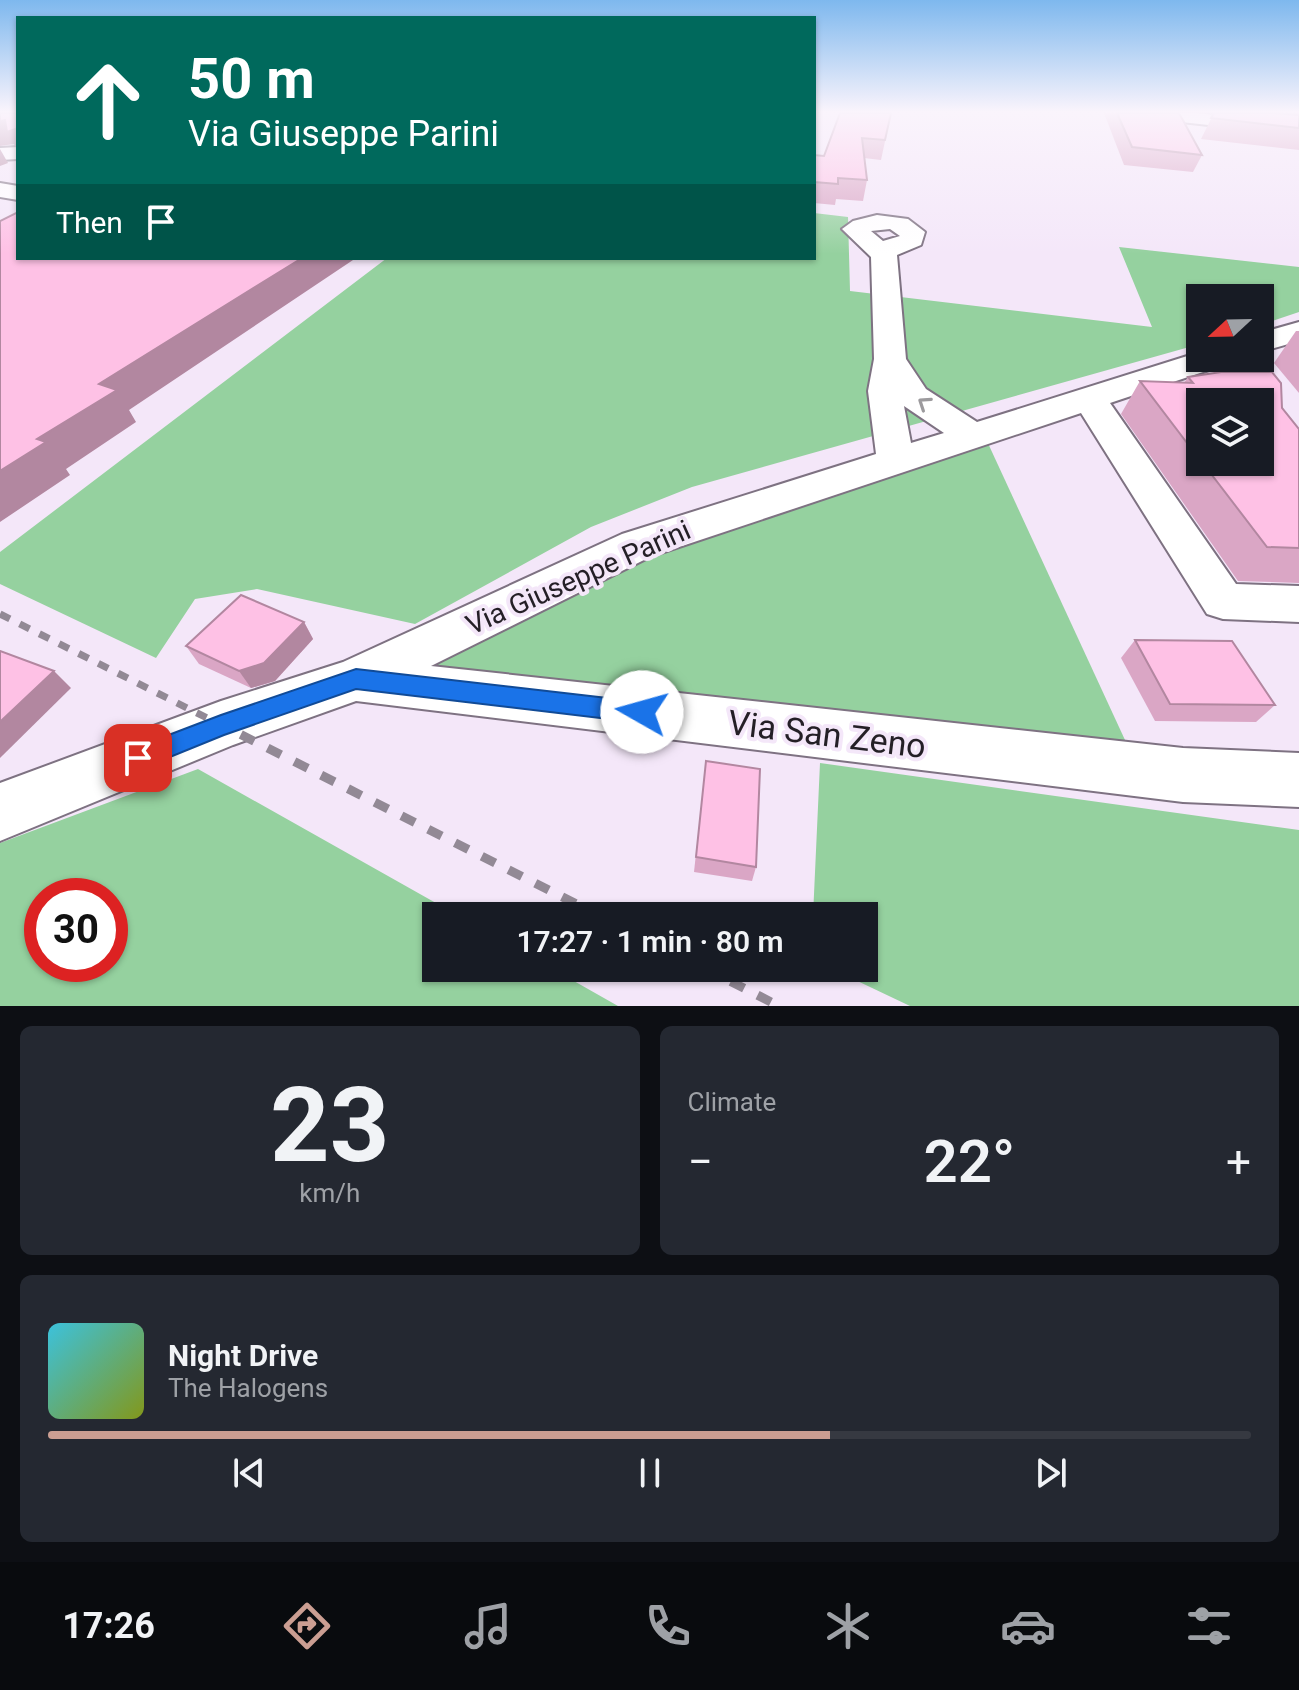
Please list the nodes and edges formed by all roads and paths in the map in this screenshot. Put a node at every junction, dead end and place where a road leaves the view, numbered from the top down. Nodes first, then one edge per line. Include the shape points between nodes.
1 (884, 255) dead end
2 (1299, 331) edge
3 (1274, 339) edge
4 (888, 375) junction
5 (1212, 375) edge
6 (1093, 404) junction
7 (972, 435) junction
8 (895, 460) junction
9 (1299, 604) edge
10 (356, 679) junction
11 (1299, 780) edge
12 (0, 812) edge

1 - 4 street
2 - 3 street
7 -> 4 street
4 - 8 street
5 - 6 street, Via Giuseppe Parini
6 - 7 street, Via Giuseppe Parini
6 - 9 street via 1223,601
7 - 8 street, Via Giuseppe Parini
8 - 10 street, Via Giuseppe Parini via 637,545
10 - 11 street, Via San Zeno via 1183,775
10 - 12 street, Via Giuseppe Parini via 221,725

